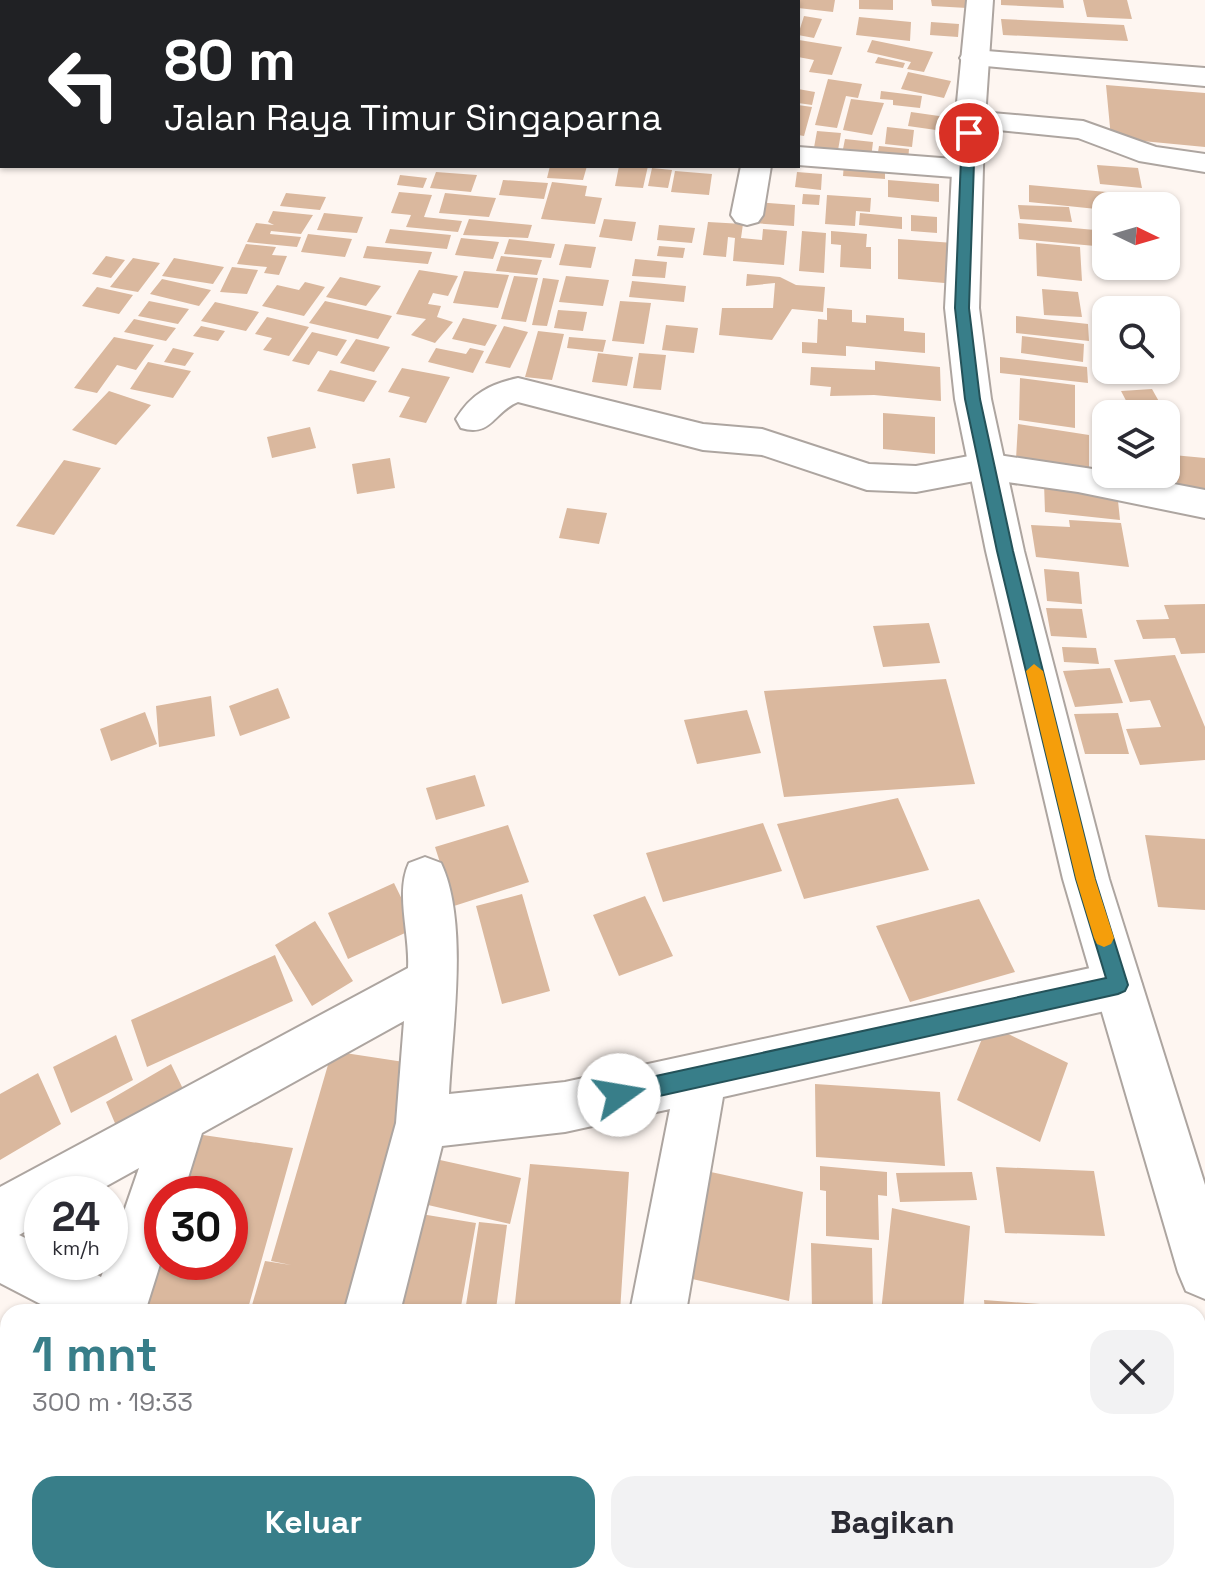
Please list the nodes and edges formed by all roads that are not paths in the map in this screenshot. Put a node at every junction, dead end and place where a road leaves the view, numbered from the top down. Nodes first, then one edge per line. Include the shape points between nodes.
1 (980, 0) edge
2 (1205, 77) edge
3 (1053, 84) junction
4 (973, 87) junction
5 (1205, 89) edge
6 (1056, 126) junction
7 (800, 156) edge
8 (1205, 163) edge
9 (756, 168) edge
10 (967, 169) junction
11 (747, 215) dead end
12 (474, 419) dead end
13 (985, 466) junction
14 (1205, 504) edge
15 (425, 877) dead end
16 (432, 980) junction
17 (1118, 985) junction
18 (701, 1076) junction
19 (182, 1117) junction
20 (422, 1123) junction
21 (0, 1216) edge
22 (0, 1254) edge
23 (1205, 1272) edge
24 (99, 1304) edge
25 (118, 1304) edge
26 (374, 1304) edge
27 (659, 1304) edge

1 - 4 street
2 - 4 street
3 - 4 street
3 - 5 street via 1090,81
3 - 6 street
4 - 6 street
4 - 10 street
6 - 8 street via 1083,130 1150,155
7 - 10 street
9 - 11 street
10 - 13 street via 962,308
12 - 13 street via 488,401 518,390 703,437 762,442 867,477 916,479
13 - 14 street
13 - 17 street via 1086,879
15 - 16 street
16 - 19 street
16 - 20 street
17 - 18 street
17 - 23 street
18 - 20 street via 565,1107
18 - 27 street
19 - 21 street
19 - 25 street
20 - 26 street
22 - 24 street

